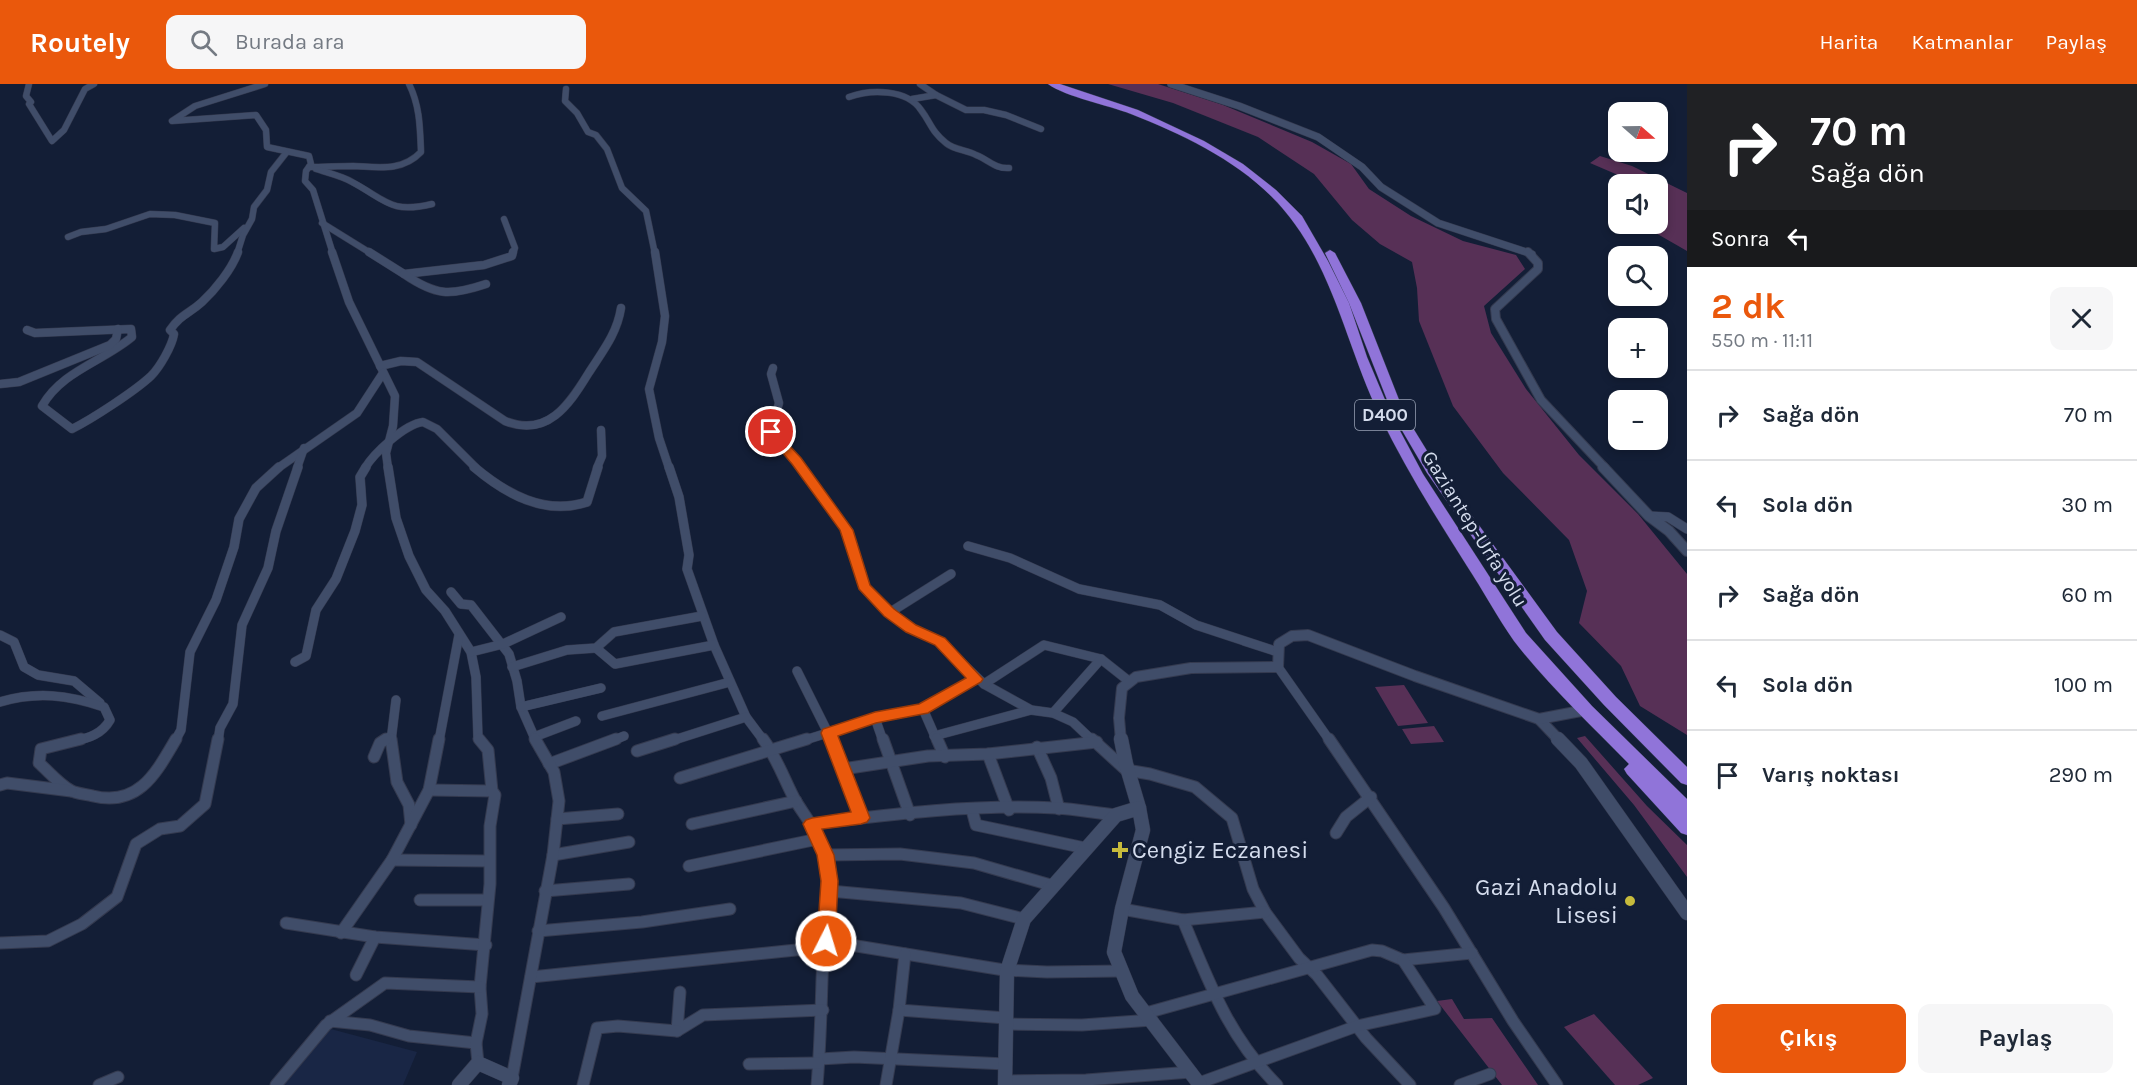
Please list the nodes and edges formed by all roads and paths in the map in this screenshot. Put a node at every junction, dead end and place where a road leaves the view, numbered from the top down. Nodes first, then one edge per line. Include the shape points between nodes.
1 (28, 84) edge
2 (94, 84) edge
3 (265, 84) edge
4 (409, 84) edge
5 (921, 84) edge
6 (1052, 84) edge
7 (1065, 84) edge
8 (1171, 84) edge
9 (871, 85) edge
10 (566, 89) dead end
11 (878, 92) junction
12 (936, 95) junction
13 (849, 97) dead end
14 (912, 99) junction
15 (1041, 129) dead end
16 (286, 153) junction
17 (308, 168) junction
18 (1009, 168) dead end
19 (432, 204) dead end
20 (504, 219) dead end
21 (322, 223) junction
22 (249, 225) junction
23 (68, 237) dead end
24 (404, 274) junction
25 (486, 284) dead end
26 (621, 308) dead end
27 (118, 329) junction
28 (27, 330) dead end
29 (773, 368) dead end
30 (382, 369) junction
31 (0, 384) edge
32 (601, 430) dead end
33 (388, 445) junction
34 (304, 448) junction
35 (1649, 516) junction
36 (1687, 529) edge
37 (968, 546) dead end
38 (1687, 551) edge
39 (951, 574) dead end
40 (451, 592) dead end
41 (889, 613) junction
42 (702, 616) junction
43 (561, 617) dead end
44 (0, 635) edge
45 (459, 635) junction
46 (1244, 641) dead end
47 (503, 644) junction
48 (714, 645) junction
49 (596, 648) junction
50 (471, 652) junction
51 (1278, 652) junction
52 (1101, 659) junction
53 (295, 662) dead end
54 (512, 667) junction
55 (1278, 667) junction
56 (796, 671) dead end
57 (730, 682) junction
58 (980, 682) junction
59 (1130, 682) junction
60 (601, 688) dead end
61 (396, 700) dead end
62 (0, 702) edge
63 (104, 707) junction
64 (521, 707) junction
65 (923, 709) junction
66 (1031, 710) junction
67 (1586, 710) junction
68 (1053, 712) junction
69 (602, 716) dead end
70 (746, 717) junction
71 (875, 718) junction
72 (1539, 719) junction
73 (576, 721) dead end
74 (829, 733) junction
75 (391, 736) junction
76 (624, 736) dead end
77 (934, 736) junction
78 (534, 737) junction
79 (1097, 742) junction
80 (1037, 747) junction
81 (637, 751) dead end
82 (772, 751) junction
83 (988, 754) junction
84 (374, 757) dead end
85 (945, 757) junction
86 (890, 762) junction
87 (549, 764) junction
88 (843, 769) junction
89 (1126, 770) junction
90 (680, 778) dead end
91 (1687, 778) edge
92 (0, 785) edge
93 (71, 790) junction
94 (429, 790) junction
95 (492, 791) junction
96 (1371, 797) junction
97 (796, 801) junction
98 (1139, 808) junction
99 (1059, 809) junction
100 (972, 810) junction
101 (1009, 810) junction
102 (1687, 810) edge
103 (618, 814) dead end
104 (910, 815) junction
105 (1116, 815) junction
106 (861, 818) junction
107 (557, 819) junction
108 (692, 824) dead end
109 (812, 824) junction
110 (411, 825) junction
111 (1687, 828) edge
112 (1336, 832) dead end
113 (818, 839) junction
114 (628, 842) dead end
115 (1085, 849) junction
116 (553, 855) junction
117 (825, 855) junction
118 (392, 860) junction
119 (489, 861) junction
120 (689, 866) dead end
121 (629, 884) dead end
122 (1054, 886) junction
123 (545, 891) junction
124 (830, 891) junction
125 (420, 900) dead end
126 (487, 900) junction
127 (730, 909) dead end
128 (1122, 909) junction
129 (1265, 912) junction
130 (1687, 913) edge
131 (1024, 919) junction
132 (1183, 920) junction
133 (286, 923) dead end
134 (538, 931) junction
135 (340, 933) junction
136 (375, 937) junction
137 (0, 943) edge
138 (826, 944) junction
139 (486, 945) junction
140 (1472, 953) junction
141 (905, 954) junction
142 (1403, 960) junction
143 (1308, 966) junction
144 (1007, 971) junction
145 (1120, 971) junction
146 (356, 975) dead end
147 (531, 977) junction
148 (480, 987) junction
149 (680, 992) dead end
150 (1212, 994) junction
151 (823, 1010) junction
152 (899, 1010) junction
153 (1149, 1016) junction
154 (330, 1021) junction
155 (1006, 1021) junction
156 (1358, 1026) junction
157 (677, 1031) junction
158 (477, 1043) junction
159 (892, 1058) junction
160 (820, 1061) junction
161 (478, 1063) junction
162 (1255, 1063) junction
163 (749, 1064) dead end
164 (1006, 1064) junction
165 (1490, 1074) dead end
166 (118, 1077) dead end
167 (1196, 1080) edge
168 (510, 1081) edge
169 (1005, 1083) edge
170 (99, 1085) edge
171 (276, 1085) edge
172 (459, 1085) edge
173 (583, 1085) edge
174 (817, 1085) edge
175 (886, 1085) edge
176 (1277, 1085) edge
177 (1410, 1085) edge
178 (1460, 1085) edge
179 (1557, 1085) edge

1 - 2 street via 29,104 52,141 64,130 85,89
3 - 16 street via 195,106 172,121 255,115 266,130 267,147
4 - 17 street via 421,127 421,152 416,158 392,168
5 - 12 street
6 - 67 highway, Gaziantep-Urfa yolu / D400 via 1135,112 1201,142 1240,166 1298,218 1343,303 1385,414 1416,474 1520,637
7 - 91 highway, Gaziantep-Urfa yolu / D400 via 1142,110 1209,141 1283,191 1309,218 1355,303 1399,415 1434,473 1551,636
8 - 35 street via 1318,137 1408,206 1438,223 1532,254 1538,269 1495,309 1500,328 1541,400
9 - 11 street
10 - 42 street via 565,101 588,132 596,135 607,149 622,188 646,212 651,226 664,316 662,342 649,389 659,438 680,497 689,555 687,568
11 - 13 street
11 - 14 street
12 - 14 street
12 - 15 street via 966,110 1006,115
14 - 18 street via 929,126 948,145 999,169
16 - 17 street via 309,156
16 - 22 street via 271,172 267,190 254,207
17 - 19 street via 351,181 386,204 411,208
17 - 21 street via 305,181 313,190
20 - 24 street via 515,248 512,256 484,265
21 - 24 street
21 - 30 street via 349,302
22 - 23 street via 223,247 214,249 215,223 161,213
22 - 27 street via 235,261 201,303 178,318 170,330 173,341 152,375 72,429 42,405 47,394 132,337 131,329
24 - 25 street via 435,293 458,292
26 - 30 street via 606,351 578,393 548,420 525,428 504,423 495,413 417,362 401,361
27 - 28 street via 35,333
27 - 31 street via 110,345 19,382
29 - 41 street via 779,403 771,432 847,530 863,586
30 - 33 street via 394,396
30 - 34 street via 357,413
32 - 33 street via 602,456 587,502 566,510 547,508 480,473 425,422 410,426
33 - 45 street via 389,484 409,556 426,590
33 - 53 street via 372,457 360,477 362,505 355,531 336,579 315,610 306,656
34 - 93 street via 256,488 239,519 216,600 189,652 180,730 156,773 140,790 121,797 92,797
34 - 137 street via 268,568 242,625 233,704 220,728 205,804 180,826 160,829 135,844 117,897 82,924 48,941
35 - 36 street via 1668,517
35 - 38 street
37 - 51 street via 1010,558 1078,589 1160,605 1196,626
39 - 41 street
40 - 47 street via 461,604 471,604 480,612
41 - 58 street via 940,642
42 - 48 street
42 - 49 street via 614,632
43 - 47 street
44 - 63 street via 7,635 15,643 24,667 38,675 74,681
45 - 50 street
45 - 94 street
46 - 51 street
47 - 50 street
47 - 54 street
48 - 49 street via 615,664
48 - 57 street
49 - 54 street via 567,650
50 - 95 street via 478,738 488,750
51 - 55 street
51 - 72 street via 1279,644 1292,636 1308,635
52 - 58 street via 1044,645
52 - 59 street
52 - 68 street
54 - 64 street
55 - 59 street via 1191,668 1147,675
55 - 96 street
56 - 74 street
57 - 69 street
57 - 70 street
58 - 65 street
58 - 66 street
59 - 89 street via 1122,688 1118,704
60 - 64 street
61 - 75 street
62 - 63 street via 38,694 63,694
63 - 93 street via 110,720 102,732 49,744 38,753 39,763
64 - 78 street
65 - 71 street
65 - 77 street
66 - 68 street
66 - 77 street
67 - 72 street
67 - 102 highway, Gaziantep-Urfa yolu / D400
67 - 111 highway via 1623,759
68 - 79 street
70 - 81 street
70 - 82 street
71 - 74 street
71 - 86 street
72 - 130 street via 1581,763
73 - 78 street
74 - 82 street
74 - 88 street
75 - 84 street via 380,743
75 - 110 street via 397,782 409,805
76 - 87 street
77 - 85 street
78 - 87 street
79 - 80 street
79 - 89 street
80 - 83 street
80 - 99 street
82 - 90 street
82 - 97 street
83 - 85 street
83 - 101 street
85 - 86 street
86 - 88 street
86 - 104 street
87 - 107 street via 559,801
88 - 106 street
89 - 98 street
89 - 129 street via 1195,787 1232,818 1253,889
92 - 93 street
94 - 95 street
94 - 110 street
95 - 119 street via 495,795
96 - 112 street via 1338,824
96 - 140 street
97 - 108 street
97 - 109 street
98 - 105 street
98 - 128 street via 1143,830
99 - 101 street
99 - 105 street
100 - 101 street
100 - 104 street
100 - 115 street via 976,825
103 - 107 street
104 - 106 street
105 - 115 street
106 - 109 street
107 - 116 street
109 - 113 street
110 - 118 street
113 - 117 street
113 - 120 street
114 - 116 street
115 - 122 street
116 - 123 street
117 - 122 street via 900,854 974,863
117 - 124 street
118 - 119 street
118 - 135 street
119 - 126 street
121 - 123 street
122 - 131 street
123 - 134 street
124 - 131 street via 979,906
124 - 138 street
125 - 126 street
126 - 139 street
127 - 134 street
128 - 132 street
128 - 145 street via 1114,952
129 - 132 street
129 - 143 street
131 - 144 street
132 - 150 street
133 - 135 street
134 - 147 street
135 - 136 street
136 - 139 street
136 - 146 street
138 - 141 street
138 - 147 street
138 - 151 street
139 - 148 street
140 - 142 street
140 - 179 street
141 - 144 street
141 - 152 street
142 - 143 street via 1372,950
142 - 156 street via 1435,1009
143 - 150 street
143 - 156 street
144 - 145 street
144 - 155 street
145 - 153 street via 1132,996
147 - 168 street
148 - 154 street via 385,982
148 - 158 street via 482,1014
149 - 157 street
150 - 153 street
150 - 162 street
151 - 157 street via 703,1014
151 - 160 street
152 - 155 street
152 - 159 street
153 - 155 street via 1082,1025
153 - 167 street
154 - 158 street via 370,1025 409,1036
154 - 171 street
155 - 164 street
156 - 162 street
156 - 177 street
157 - 173 street via 597,1028
158 - 161 street
159 - 160 street
159 - 164 street
159 - 175 street
160 - 163 street
160 - 174 street
161 - 168 street
161 - 172 street
162 - 167 street
162 - 176 street
164 - 169 street
165 - 178 street
166 - 170 street
167 - 169 street

